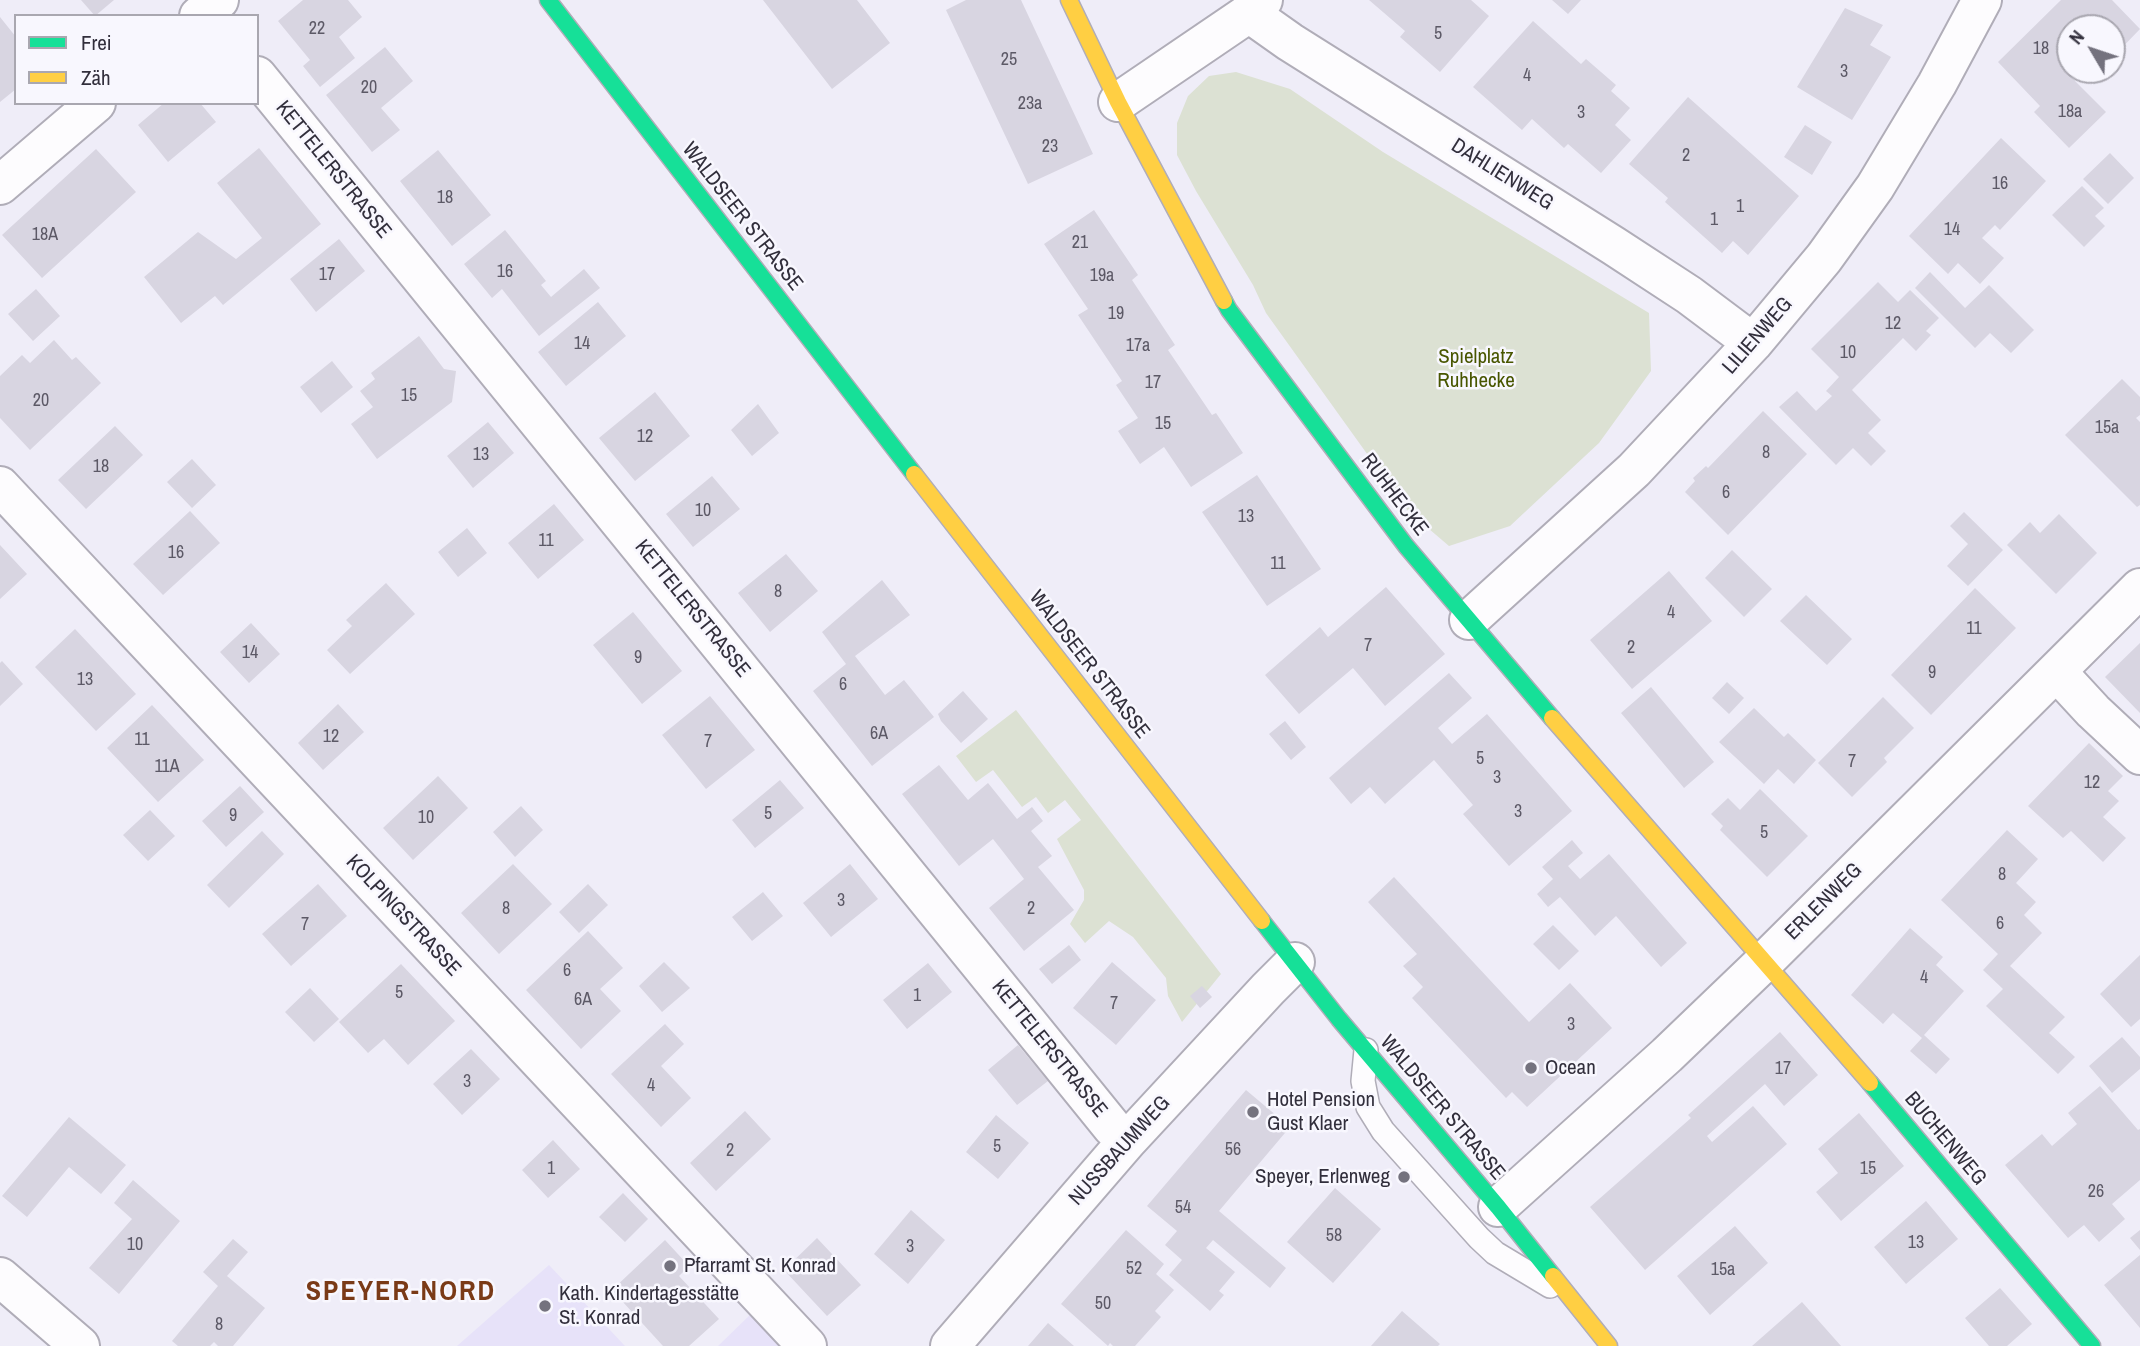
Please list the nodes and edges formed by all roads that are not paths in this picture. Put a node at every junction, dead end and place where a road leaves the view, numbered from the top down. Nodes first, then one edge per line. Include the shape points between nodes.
1 (548, 0) edge
2 (1069, 0) edge
3 (1982, 0) edge
4 (1256, 6) edge
5 (259, 78) edge
6 (1118, 102) junction
7 (94, 105) edge
8 (0, 185) edge
9 (1753, 343) junction
10 (0, 486) edge
11 (2140, 588) edge
12 (1469, 620) junction
13 (2057, 672) junction
14 (2140, 755) edge
15 (1295, 962) junction
16 (1764, 962) junction
17 (1366, 1050) junction
18 (1127, 1141) junction
19 (1498, 1208) junction
20 (0, 1277) edge
21 (1570, 1297) junction
22 (80, 1346) edge
23 (807, 1346) edge
24 (950, 1346) edge
25 (1609, 1346) edge
26 (2092, 1346) edge

1 - 15 main road, WALDSEER STRASSE
2 - 6 main road, RUHHECKE
3 - 9 street, LILIENWEG via 1875,187 1824,258
4 - 6 street
4 - 9 street, DAHLIENWEG via 1290,42 1614,246
5 - 18 street, KETTELERSTRASSE
6 - 12 main road, RUHHECKE via 1229,310 1406,546
7 - 8 street
9 - 12 street, LILIENWEG via 1634,470
10 - 23 street, KOLPINGSTRASSE
11 - 13 street, ERLENWEG
12 - 16 main road, RUHHECKE
13 - 14 street
13 - 16 street, ERLENWEG
15 - 17 main road, WALDSEER STRASSE
15 - 18 street, NUSSBAUMWEG
16 - 19 street, ERLENWEG
16 - 26 main road, BUCHENWEG
17 - 19 main road, WALDSEER STRASSE
17 - 21 lane via 1363,1080 1368,1107 1383,1131 1495,1253
18 - 24 street, NUSSBAUMWEG
19 - 21 main road, WALDSEER STRASSE
20 - 22 street
21 - 25 main road, WALDSEER STRASSE

